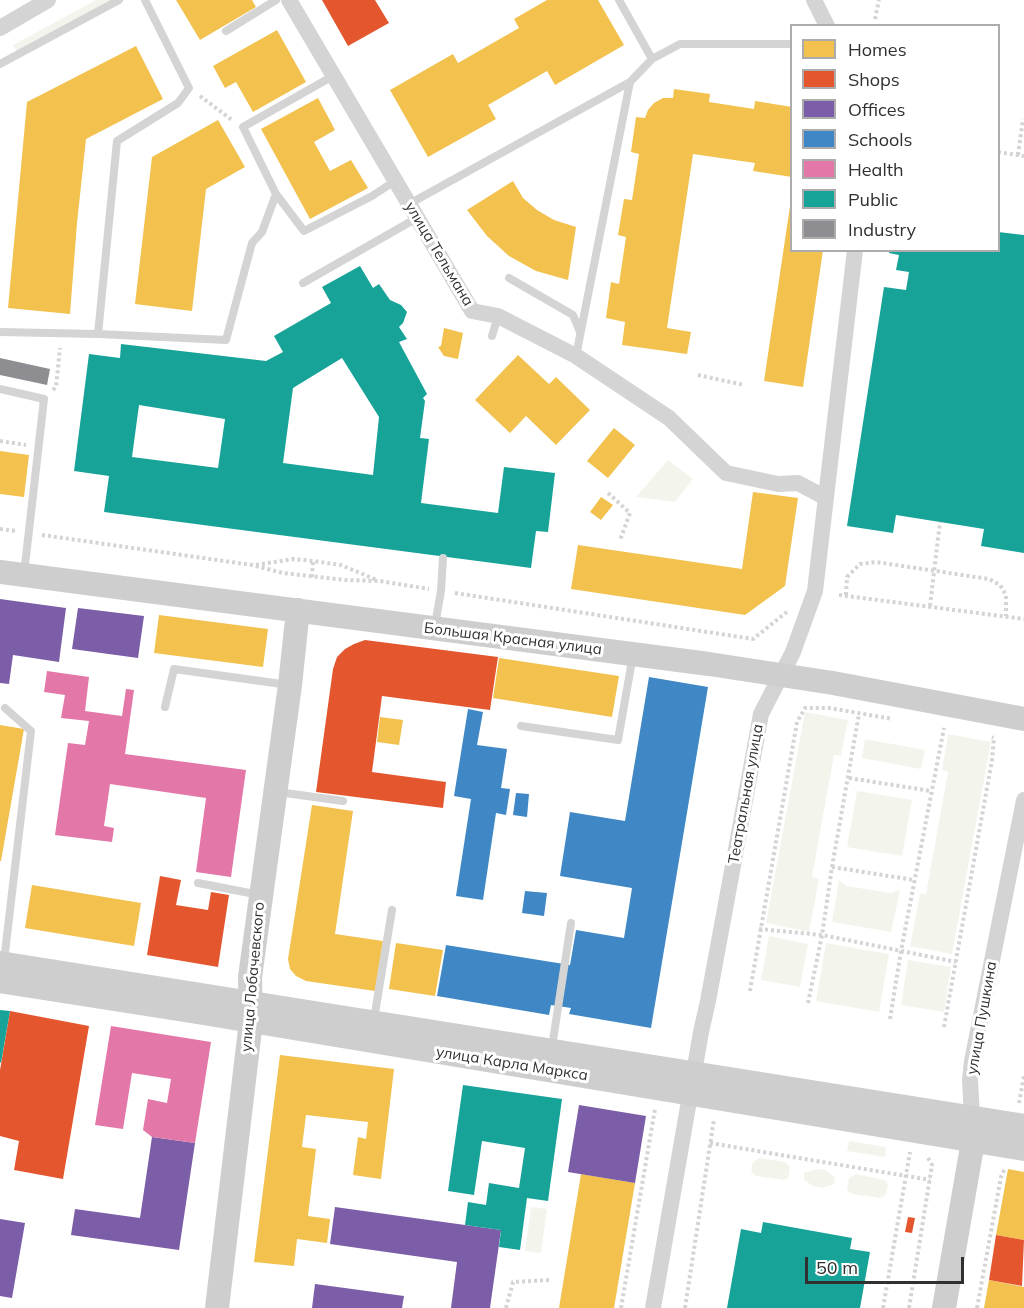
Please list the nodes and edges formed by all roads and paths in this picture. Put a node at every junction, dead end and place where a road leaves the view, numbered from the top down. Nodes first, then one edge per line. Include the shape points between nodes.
1 (48, 0) edge
2 (119, 0) edge
3 (145, 0) edge
4 (276, 0) edge
5 (290, 0) edge
6 (619, 0) edge
7 (814, 0) edge
8 (879, 0) edge
9 (876, 19) dead end
10 (825, 24) edge
11 (0, 28) edge
12 (226, 31) dead end
13 (790, 44) edge
14 (652, 59) junction
15 (0, 64) edge
16 (333, 76) junction
17 (630, 82) junction
18 (189, 88) junction
19 (1023, 119) edge
20 (243, 127) junction
21 (1000, 152) edge
22 (1018, 155) junction
23 (1024, 156) edge
24 (395, 181) junction
25 (276, 194) junction
26 (413, 211) junction
27 (855, 252) edge
28 (509, 278) dead end
29 (303, 283) dead end
30 (498, 316) junction
31 (0, 332) edge
32 (580, 332) junction
33 (62, 334) junction
34 (98, 334) junction
35 (492, 336) dead end
36 (576, 356) junction
37 (698, 375) dead end
38 (744, 385) dead end
39 (0, 389) edge
40 (44, 399) junction
41 (0, 441) edge
42 (39, 447) junction
43 (608, 493) dead end
44 (826, 498) junction
45 (940, 522) dead end
46 (0, 529) edge
47 (30, 533) junction
48 (620, 540) dead end
49 (443, 558) dead end
50 (313, 561) junction
51 (252, 565) junction
52 (933, 571) junction
53 (12, 573) edge
54 (312, 577) junction
55 (380, 582) junction
56 (441, 591) junction
57 (839, 595) dead end
58 (846, 595) junction
59 (793, 606) dead end
60 (930, 606) junction
61 (298, 610) junction
62 (1006, 616) junction
63 (1024, 619) edge
64 (434, 629) junction
65 (633, 654) junction
66 (781, 675) junction
67 (290, 686) junction
68 (165, 707) dead end
69 (5, 708) dead end
70 (829, 708) dead end
71 (859, 714) dead end
72 (1024, 719) edge
73 (521, 726) dead end
74 (944, 728) dead end
75 (994, 738) dead end
76 (849, 778) junction
77 (931, 791) junction
78 (276, 792) junction
79 (1024, 800) edge
80 (343, 801) dead end
81 (832, 867) junction
82 (914, 880) junction
83 (198, 883) dead end
84 (260, 895) junction
85 (392, 910) dead end
86 (571, 923) dead end
87 (759, 929) junction
88 (822, 935) junction
89 (900, 951) junction
90 (956, 962) junction
91 (1, 969) edge
92 (750, 991) dead end
93 (808, 1003) dead end
94 (250, 1012) junction
95 (890, 1019) dead end
96 (373, 1023) junction
97 (944, 1028) dead end
98 (551, 1051) junction
99 (1024, 1076) edge
100 (692, 1083) junction
101 (656, 1107) dead end
102 (1022, 1115) edge
103 (714, 1116) dead end
104 (972, 1116) junction
105 (973, 1141) junction
106 (710, 1143) junction
107 (1024, 1149) edge
108 (906, 1176) junction
109 (1001, 1177) dead end
110 (930, 1180) junction
111 (550, 1280) dead end
112 (217, 1308) edge
113 (506, 1308) edge
114 (621, 1308) edge
115 (652, 1308) edge
116 (685, 1308) edge
117 (883, 1308) edge
118 (909, 1308) edge
119 (944, 1308) edge
120 (976, 1308) edge

1 - 11 street
2 - 15 lane
3 - 18 lane
4 - 12 lane
5 - 16 street, улица Тельмана
6 - 14 lane
7 - 10 street
8 - 9 path
13 - 14 lane via 680,44
14 - 17 lane
16 - 20 lane
16 - 24 street, улица Тельмана
17 - 26 lane
17 - 32 lane
18 - 20 path
18 - 34 lane via 178,103 117,141
19 - 22 path
20 - 25 lane
21 - 22 path
22 - 23 path
24 - 25 lane via 304,231
24 - 26 street, улица Тельмана
25 - 34 lane via 262,232 252,243 226,340
26 - 29 lane
26 - 30 street, улица Тельмана via 472,311
27 - 44 street, Театральная улица
28 - 32 lane via 573,315
30 - 35 lane
30 - 36 street, улица Тельмана
31 - 33 lane
32 - 36 lane
33 - 34 lane
33 - 40 path via 56,387
36 - 44 street, улица Тельмана via 669,418 726,472 778,484 798,483
37 - 38 path
39 - 40 lane
40 - 42 lane
41 - 42 path
42 - 47 lane
43 - 48 path via 630,513
44 - 66 street, Театральная улица via 815,591
45 - 52 path
46 - 47 path
47 - 51 path
47 - 53 lane
49 - 56 lane
50 - 51 path via 293,559
50 - 54 path
50 - 55 path via 341,565
51 - 54 path
52 - 58 path via 876,562 860,564 848,577
52 - 60 path
52 - 62 path via 989,579 1000,585 1006,595
53 - 61 main road, Большая Красная улица
54 - 55 path
55 - 56 path
56 - 59 path via 753,639
56 - 64 lane
57 - 58 path
58 - 60 path
60 - 62 path
61 - 64 main road, Большая Красная улица
61 - 67 main road, улица Лобачевского
62 - 63 path
64 - 65 main road, Большая Красная улица
65 - 66 main road, Большая Красная улица
65 - 73 lane via 618,740
66 - 72 main road, Большая Красная улица
66 - 100 street, Театральная улица via 761,714
67 - 68 lane via 174,669
67 - 78 main road, улица Лобачевского
69 - 91 lane via 31,731
70 - 87 path via 805,708 797,722
71 - 76 path
74 - 77 path
75 - 90 path
76 - 77 path
76 - 81 path
77 - 82 path
78 - 80 lane
78 - 84 main road, улица Лобачевского
79 - 104 street, улица Пушкина via 972,1061
81 - 82 path
81 - 88 path
82 - 89 path
83 - 84 lane
84 - 94 main road, улица Лобачевского
85 - 96 lane
86 - 98 lane
87 - 88 path
87 - 92 path
88 - 89 path
88 - 93 path
89 - 90 path
89 - 95 path
90 - 97 path
91 - 94 main road, улица Карла Маркса
94 - 96 main road, улица Карла Маркса
94 - 100 main road, улица Карла Маркса
94 - 112 main road, улица Лобачевского
96 - 98 main road, улица Карла Маркса
98 - 100 main road, улица Карла Маркса
99 - 102 path
100 - 104 main road, улица Карла Маркса
100 - 105 main road, улица Карла Маркса
100 - 115 street, Театральная улица
101 - 114 path
102 - 104 main road, улица Карла Маркса
103 - 106 path
104 - 105 main road, улица Пушкина
105 - 107 main road, улица Карла Маркса
105 - 119 main road, улица Пушкина
106 - 108 path
106 - 116 path
108 - 110 path
108 - 110 path via 911,1147 927,1155 932,1165
108 - 117 path
109 - 120 path
110 - 118 path
111 - 113 path via 513,1282

